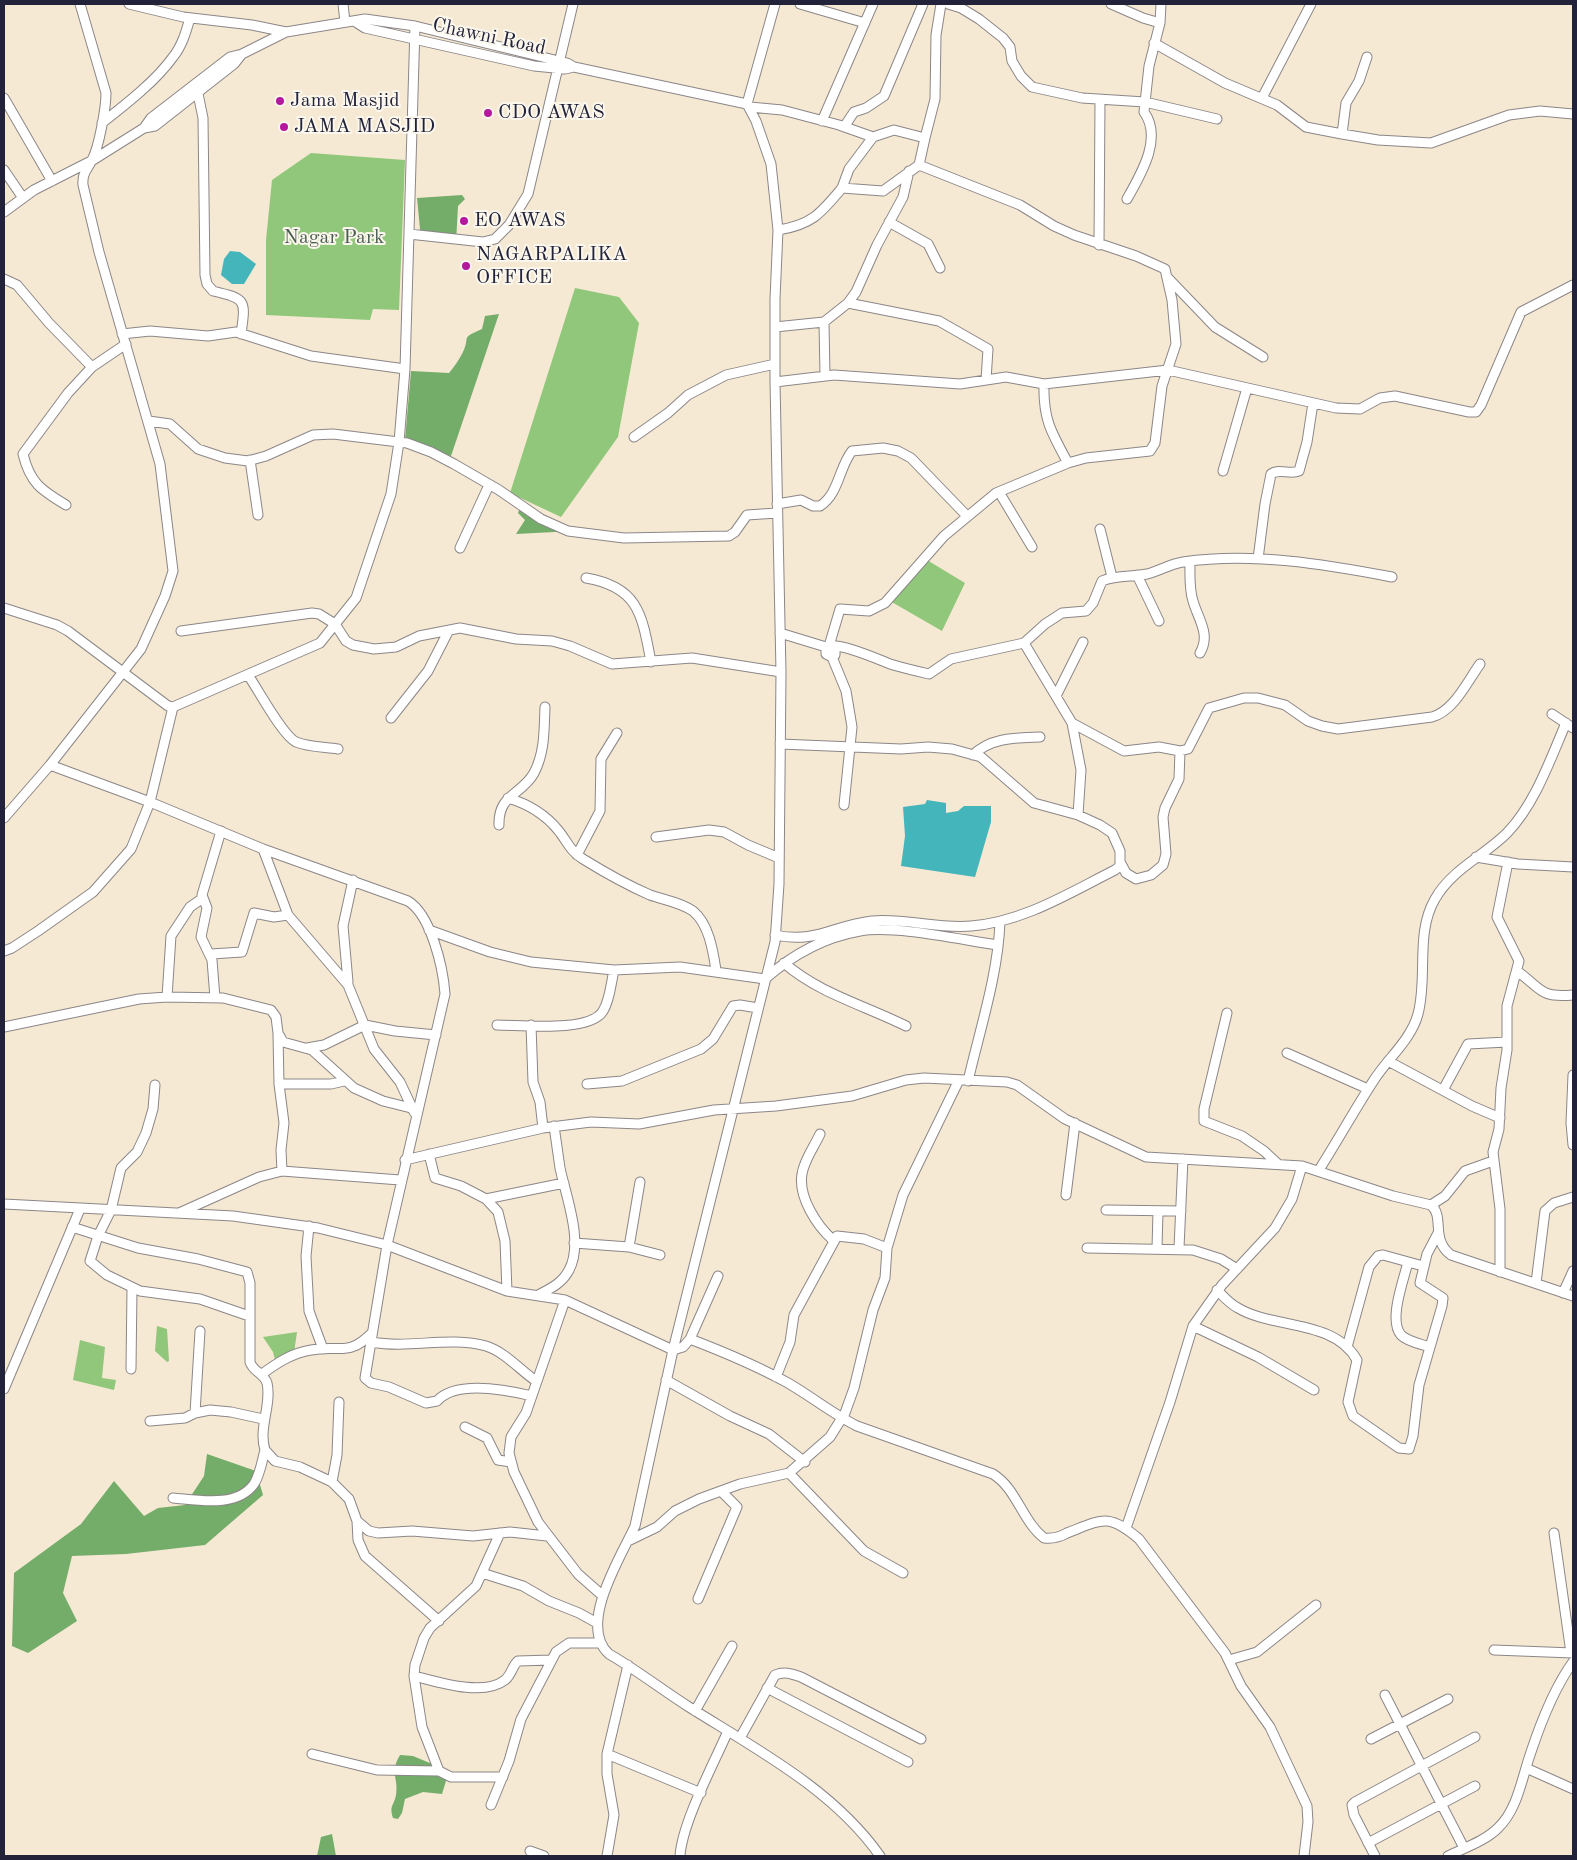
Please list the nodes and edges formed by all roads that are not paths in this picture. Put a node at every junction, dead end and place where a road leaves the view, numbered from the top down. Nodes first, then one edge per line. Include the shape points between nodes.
1 (80, 4) edge
2 (129, 4) edge
3 (343, 4) edge
4 (573, 4) edge
5 (775, 4) edge
6 (800, 4) edge
7 (873, 4) edge
8 (922, 4) edge
9 (941, 4) edge
10 (948, 4) edge
11 (1111, 4) edge
12 (1161, 4) edge
13 (1311, 4) edge
14 (190, 18) junction
15 (350, 22) junction
16 (865, 23) junction
17 (1160, 23) junction
18 (415, 26) junction
19 (286, 32) junction
20 (416, 39) junction
21 (1154, 43) junction
22 (1367, 57) dead end
23 (560, 65) junction
24 (196, 88) junction
25 (4, 98) edge
26 (1262, 98) junction
27 (1100, 100) junction
28 (1145, 102) junction
29 (748, 105) junction
30 (1573, 114) edge
31 (1217, 119) dead end
32 (822, 121) junction
33 (102, 123) junction
34 (844, 127) junction
35 (1342, 134) junction
36 (872, 137) junction
37 (924, 138) junction
38 (93, 160) junction
39 (919, 165) junction
40 (4, 170) edge
41 (909, 171) junction
42 (52, 181) junction
43 (842, 188) junction
44 (23, 198) junction
45 (1127, 199) dead end
46 (4, 212) edge
47 (889, 222) junction
48 (778, 230) junction
49 (409, 234) junction
50 (1100, 245) junction
51 (940, 268) dead end
52 (1168, 277) junction
53 (4, 280) edge
54 (1573, 285) edge
55 (848, 302) junction
56 (824, 322) junction
57 (775, 327) junction
58 (122, 334) junction
59 (241, 334) junction
60 (126, 344) junction
61 (1264, 357) dead end
62 (775, 364) junction
63 (92, 367) junction
64 (405, 369) junction
65 (1168, 370) junction
66 (825, 376) junction
67 (986, 380) junction
68 (775, 382) junction
69 (1044, 384) junction
70 (1247, 388) junction
71 (1313, 403) junction
72 (149, 421) junction
73 (634, 436) dead end
74 (399, 442) junction
75 (250, 460) junction
76 (1068, 463) junction
77 (1223, 471) dead end
78 (489, 484) junction
79 (999, 492) junction
80 (66, 505) dead end
81 (777, 508) junction
82 (258, 515) dead end
83 (968, 516) junction
84 (1100, 529) dead end
85 (1032, 547) dead end
86 (460, 548) dead end
87 (1258, 559) junction
88 (1190, 562) junction
89 (1136, 575) junction
90 (1392, 577) dead end
91 (586, 578) dead end
92 (1112, 578) junction
93 (4, 608) edge
94 (1159, 621) dead end
95 (335, 624) junction
96 (449, 630) junction
97 (181, 631) dead end
98 (780, 633) junction
99 (1024, 642) junction
100 (1083, 642) dead end
101 (830, 649) junction
102 (1200, 654) dead end
103 (651, 662) junction
104 (1480, 664) dead end
105 (124, 672) junction
106 (780, 672) junction
107 (248, 675) junction
108 (1056, 696) junction
109 (173, 707) junction
110 (545, 708) dead end
111 (1552, 714) dead end
112 (391, 718) dead end
113 (1072, 723) junction
114 (1570, 726) edge
115 (617, 733) dead end
116 (1040, 737) dead end
117 (780, 744) junction
118 (851, 748) junction
119 (338, 749) dead end
120 (1180, 751) junction
121 (973, 755) junction
122 (50, 765) junction
123 (508, 798) junction
124 (150, 802) junction
125 (844, 805) dead end
126 (1078, 815) junction
127 (4, 818) edge
128 (498, 825) dead end
129 (221, 831) junction
130 (656, 837) dead end
131 (264, 849) junction
132 (577, 855) junction
133 (1476, 857) junction
134 (779, 858) junction
135 (1120, 862) junction
136 (1508, 862) junction
137 (1573, 867) edge
138 (353, 880) junction
139 (202, 898) junction
140 (288, 915) junction
141 (1000, 924) junction
142 (429, 930) junction
143 (775, 935) junction
144 (999, 942) junction
145 (4, 951) edge
146 (211, 954) junction
147 (784, 963) junction
148 (614, 970) junction
149 (716, 970) junction
150 (1517, 971) junction
151 (766, 979) junction
152 (348, 985) junction
153 (1573, 996) edge
154 (167, 997) junction
155 (214, 998) junction
156 (758, 1008) junction
157 (1226, 1013) dead end
158 (365, 1025) junction
159 (498, 1025) dead end
160 (531, 1025) junction
161 (906, 1026) dead end
162 (4, 1027) edge
163 (278, 1033) junction
164 (436, 1035) junction
165 (1507, 1042) junction
166 (307, 1048) junction
167 (1287, 1053) dead end
168 (1388, 1061) junction
169 (1573, 1076) edge
170 (964, 1080) junction
171 (344, 1081) junction
172 (279, 1084) junction
173 (587, 1084) dead end
174 (155, 1085) dead end
175 (1368, 1089) junction
176 (1443, 1090) junction
177 (734, 1109) junction
178 (414, 1111) junction
179 (1500, 1118) junction
180 (1078, 1125) junction
181 (554, 1126) junction
182 (543, 1128) junction
183 (820, 1134) dead end
184 (1573, 1145) edge
185 (428, 1154) junction
186 (1183, 1159) junction
187 (405, 1160) junction
188 (1493, 1161) junction
189 (1278, 1164) junction
190 (1302, 1166) junction
191 (1319, 1170) junction
192 (282, 1171) junction
193 (400, 1180) junction
194 (640, 1182) dead end
195 (564, 1183) junction
196 (1066, 1195) dead end
197 (1573, 1196) edge
198 (486, 1199) junction
199 (4, 1204) edge
200 (1431, 1205) junction
201 (80, 1208) junction
202 (111, 1210) junction
203 (1106, 1210) dead end
204 (1158, 1211) junction
205 (1181, 1211) junction
206 (178, 1213) junction
207 (309, 1226) junction
208 (72, 1227) junction
209 (1438, 1233) junction
210 (98, 1236) junction
211 (833, 1240) junction
212 (574, 1243) junction
213 (387, 1246) junction
214 (629, 1247) junction
215 (887, 1248) junction
216 (1087, 1248) dead end
217 (1157, 1248) junction
218 (1179, 1248) junction
219 (660, 1255) dead end
220 (1408, 1262) junction
221 (1423, 1266) junction
222 (1238, 1269) junction
223 (1573, 1271) edge
224 (1500, 1272) junction
225 (718, 1276) dead end
226 (1536, 1283) junction
227 (132, 1288) junction
228 (1217, 1290) junction
229 (507, 1291) junction
230 (1563, 1292) junction
231 (540, 1294) junction
232 (1573, 1296) edge
233 (565, 1300) junction
234 (249, 1316) junction
235 (1193, 1326) junction
236 (200, 1331) dead end
237 (372, 1338) junction
238 (690, 1339) junction
239 (1347, 1347) junction
240 (1430, 1347) junction
241 (323, 1349) junction
242 (673, 1350) junction
243 (131, 1369) dead end
244 (262, 1374) junction
245 (776, 1377) junction
246 (666, 1380) junction
247 (536, 1381) junction
248 (4, 1389) edge
249 (1314, 1390) dead end
250 (532, 1396) junction
251 (339, 1402) dead end
252 (195, 1413) junction
253 (263, 1419) junction
254 (842, 1419) junction
255 (150, 1421) dead end
256 (465, 1427) dead end
257 (264, 1450) junction
258 (511, 1462) junction
259 (805, 1462) junction
260 (789, 1473) junction
261 (332, 1482) junction
262 (721, 1491) junction
263 (172, 1498) dead end
264 (357, 1521) junction
265 (1126, 1528) junction
266 (1554, 1533) dead end
267 (500, 1534) junction
268 (547, 1536) junction
269 (628, 1541) junction
270 (903, 1572) dead end
271 (482, 1573) junction
272 (603, 1596) junction
273 (698, 1599) dead end
274 (1316, 1605) dead end
275 (439, 1621) junction
276 (597, 1623) junction
277 (600, 1643) junction
278 (732, 1646) dead end
279 (1494, 1650) dead end
280 (1573, 1656) edge
281 (551, 1660) junction
282 (1229, 1660) junction
283 (628, 1665) junction
284 (414, 1676) junction
285 (767, 1688) junction
286 (1385, 1695) dead end
287 (1448, 1699) dead end
288 (695, 1711) junction
289 (1400, 1724) junction
290 (728, 1731) junction
291 (1475, 1737) dead end
292 (740, 1738) junction
293 (921, 1739) dead end
294 (1371, 1740) dead end
295 (312, 1754) dead end
296 (607, 1754) junction
297 (908, 1762) dead end
298 (1421, 1766) junction
299 (1526, 1768) junction
300 (439, 1771) junction
301 (503, 1777) junction
302 (1475, 1786) dead end
303 (1573, 1789) edge
304 (701, 1793) junction
305 (1441, 1804) junction
306 (491, 1805) dead end
307 (1368, 1843) junction
308 (1464, 1848) junction
309 (530, 1851) dead end
310 (544, 1856) edge
311 (607, 1856) edge
312 (680, 1856) edge
313 (880, 1856) edge
314 (1304, 1856) edge
315 (1375, 1856) edge
316 (1448, 1856) edge

1 - 33 street via 106,94
2 - 14 street
3 - 15 street
4 - 23 street, Chawni Road
5 - 29 street
6 - 16 street
7 - 16 street
8 - 34 street via 884,96 854,112
9 - 37 street via 936,35 935,99
10 - 27 street via 979,19 1003,38 1021,76 1032,87 1060,95
11 - 17 street
12 - 17 street
13 - 26 street
14 - 19 street
14 - 33 street via 173,58 127,104
15 - 18 street, Chawni Road via 365,18
15 - 19 street, Chawni Road
15 - 20 street, Chawni Road
16 - 32 street
17 - 21 street
18 - 20 street
18 - 23 street, Chawni Road
19 - 24 street, Chawni Road via 230,57
20 - 23 street, Chawni Road via 534,66
20 - 49 street
21 - 26 street via 1225,83
21 - 28 street
22 - 35 street via 1359,81 1346,103
23 - 29 street, Chawni Road
23 - 49 street via 528,194 509,226 495,238 483,242
24 - 38 street, Chawni Road via 151,118 144,128
24 - 59 street via 203,118 205,275 213,291 240,299 243,308
25 - 42 street
26 - 35 street via 1306,127
27 - 28 street
27 - 50 street
28 - 31 street
28 - 45 street via 1144,112 1151,122 1153,136 1140,178
29 - 32 street, Chawni Road
29 - 48 street via 771,164
30 - 35 street via 1540,111 1509,115 1431,144
32 - 34 street, Chawni Road
33 - 38 street
34 - 36 street, Chawni Road
36 - 37 street via 894,130
36 - 43 street via 849,169
37 - 39 street
38 - 42 street, Chawni Road
38 - 58 street via 84,171 83,185
39 - 41 street
39 - 50 street via 1020,206 1054,226
40 - 44 street
41 - 43 street via 883,191
41 - 47 street via 906,188
42 - 44 street, Chawni Road
43 - 48 street via 817,217 795,228
44 - 46 street, Chawni Road
47 - 51 street via 928,244
47 - 55 street via 856,292
48 - 57 street
49 - 64 street
50 - 52 street via 1165,269
52 - 61 street via 1215,327
52 - 65 street via 1177,336
53 - 63 street via 17,285
54 - 71 street via 1521,312 1476,412 1395,396 1380,398 1360,409
55 - 56 street
55 - 67 street via 930,318 953,329 988,350
56 - 57 street
56 - 66 street
57 - 62 street
58 - 59 street via 150,330 208,336
58 - 60 street
59 - 64 street via 311,356
60 - 63 street
60 - 72 street
62 - 68 street
62 - 73 street via 726,374 688,395
63 - 80 street via 68,393 23,454 31,478 42,490
64 - 74 street
65 - 69 street
65 - 70 street
65 - 76 street via 1160,395 1155,442 1150,451
66 - 67 street via 960,384
66 - 68 street
67 - 69 street via 1006,377
68 - 81 street
69 - 76 street via 1047,424
70 - 71 street
70 - 77 street
71 - 87 street via 1299,471 1271,474
72 - 75 street via 170,424 198,449 225,458
72 - 105 street via 164,490 174,570 141,649
74 - 75 street via 333,434 313,435
74 - 78 street via 431,452
74 - 95 street via 391,494 356,598
75 - 82 street
76 - 79 street
78 - 81 street via 541,519 568,531 604,537 729,536 747,515
78 - 86 street
79 - 83 street
79 - 85 street
81 - 83 street via 801,500 820,506 830,496 852,451 883,448 911,458
81 - 98 street
83 - 101 street via 944,536 885,603 869,611 840,609
84 - 92 street
87 - 88 street
87 - 90 street via 1285,560
88 - 89 street
88 - 102 street via 1193,602 1204,631 1204,648
89 - 92 street
89 - 94 street
91 - 103 street via 617,586 630,596 643,627
92 - 99 street via 1102,581 1090,608 1062,613
93 - 105 street via 57,625
95 - 96 street via 346,641 374,649 396,648 419,636
95 - 97 street via 312,613
95 - 107 street via 320,643
96 - 103 street via 467,629 516,639 552,641 612,664
96 - 112 street via 428,671
98 - 101 street
98 - 106 street
99 - 101 street via 951,659 929,674 891,664 869,654
99 - 108 street
100 - 108 street
101 - 118 street via 846,690 852,727
103 - 106 street via 692,658
104 - 120 street via 1441,714 1338,729 1308,721 1275,701 1244,698 1208,708 1188,749
105 - 109 street
105 - 122 street
106 - 117 street
107 - 109 street
107 - 119 street via 292,740
108 - 113 street
109 - 124 street
110 - 123 street via 542,751 535,770 530,780
111 - 114 street
113 - 120 street via 1122,750 1159,747
113 - 126 street via 1081,770
114 - 133 street via 1515,824
115 - 132 street via 601,759 600,811
116 - 121 street via 994,741
117 - 118 street
117 - 134 street
118 - 121 street via 928,747
118 - 125 street
120 - 135 street via 1179,780 1163,817 1166,854 1163,865 1151,875 1136,879 1126,873
121 - 126 street via 990,763 1034,803
122 - 124 street
122 - 127 street
123 - 128 street via 500,808
123 - 132 street via 546,816
124 - 129 street
124 - 145 street via 131,850 110,875 93,892
126 - 135 street via 1112,833 1120,851
129 - 131 street
129 - 139 street
130 - 134 street via 708,830 724,832
131 - 138 street
131 - 140 street
132 - 149 street via 637,889 693,911 705,928
133 - 136 street
133 - 168 street via 1447,882 1428,913 1418,1013
134 - 143 street
135 - 141 street via 1115,870 1041,908
136 - 137 street
136 - 150 street via 1497,917 1519,957
138 - 142 street via 408,900 420,912
138 - 152 street via 344,926
139 - 146 street via 207,908 201,937
139 - 154 street via 190,907 171,936
140 - 146 street via 274,917 254,913 242,952
140 - 152 street
141 - 143 street via 954,926 872,921 805,939
141 - 144 street
142 - 148 street via 490,952 531,962
142 - 164 street via 445,994
143 - 151 street
144 - 147 street via 874,930 850,934 806,949
144 - 170 street
146 - 155 street
147 - 151 street
147 - 161 street via 828,993
148 - 149 street via 669,966
148 - 160 street via 606,1004 595,1019 580,1024
149 - 151 street
150 - 153 street via 1540,992 1558,997
150 - 165 street via 1507,1006
151 - 156 street
152 - 158 street
154 - 155 street
154 - 162 street via 109,1005
155 - 163 street via 234,999 271,1010 276,1017
156 - 173 street via 740,1004 733,1006 716,1035 701,1049 622,1081
156 - 177 street
157 - 189 street via 1204,1121 1242,1136
158 - 164 street
158 - 166 street via 324,1045
158 - 178 street via 374,1049 400,1082
159 - 160 street
160 - 182 street via 533,1082 540,1102
163 - 166 street via 283,1042
163 - 172 street
164 - 178 street
165 - 176 street via 1468,1044
165 - 179 street
166 - 171 street
167 - 175 street
168 - 175 street
168 - 176 street
169 - 184 street
170 - 177 street via 913,1078 852,1096
170 - 180 street via 1017,1085 1047,1108
170 - 215 street via 902,1195
171 - 172 street
171 - 178 street via 371,1096
172 - 192 street via 284,1123
174 - 202 street via 146,1133 136,1152 121,1168
175 - 191 street
176 - 179 street
177 - 181 street via 639,1124 591,1122
177 - 242 street
178 - 187 street
179 - 188 street
180 - 186 street via 1146,1157
180 - 196 street
181 - 182 street
181 - 195 street
182 - 185 street
183 - 211 street via 801,1180 816,1220
185 - 187 street
185 - 198 street via 435,1178 461,1186
186 - 189 street
186 - 205 street
187 - 193 street
188 - 200 street via 1465,1171 1445,1196
188 - 224 street via 1500,1209
189 - 190 street
190 - 191 street
190 - 222 street via 1292,1199 1282,1218
191 - 200 street via 1393,1196
192 - 193 street
192 - 206 street via 259,1177
193 - 213 street
194 - 214 street
195 - 198 street
195 - 212 street via 571,1207
197 - 226 street via 1554,1203 1545,1211
198 - 229 street via 493,1204 502,1221
199 - 201 street
200 - 209 street via 1437,1214
201 - 202 street
201 - 208 street
202 - 206 street
202 - 210 street
203 - 204 street
204 - 205 street
204 - 217 street
205 - 218 street
206 - 207 street
207 - 213 street
207 - 241 street via 306,1256 309,1311
208 - 210 street
208 - 248 street
209 - 221 street
209 - 224 street via 1444,1249 1451,1254
210 - 227 street via 90,1261 107,1275
210 - 234 street via 138,1248 245,1270 249,1278
211 - 215 street via 842,1235
211 - 245 street via 794,1315 790,1342
212 - 214 street
212 - 231 street via 573,1262 566,1276 556,1286
213 - 229 street
213 - 237 street
214 - 219 street
215 - 254 street via 885,1278
216 - 217 street
217 - 218 street
218 - 222 street via 1206,1253
220 - 221 street
220 - 239 street via 1383,1255 1373,1260
220 - 240 street via 1396,1309 1398,1328 1409,1340
221 - 240 street via 1420,1283 1443,1298
222 - 228 street
223 - 230 street
224 - 226 street
225 - 238 street
226 - 230 street
227 - 234 street via 200,1299
227 - 243 street
228 - 235 street
228 - 239 street via 1245,1312 1324,1334
229 - 231 street
230 - 232 street
231 - 233 street
233 - 242 street
233 - 247 street
234 - 244 street via 250,1362
235 - 249 street
235 - 265 street
236 - 252 street
237 - 241 street via 354,1348
237 - 247 street via 390,1345 486,1346
237 - 250 street via 367,1381 426,1403 437,1401 448,1393 487,1389 504,1388
238 - 242 street
238 - 245 street
239 - 240 street via 1357,1360 1348,1402 1353,1416 1403,1449 1409,1449 1419,1385
241 - 244 street via 297,1352
242 - 246 street
244 - 253 street via 267,1385
245 - 254 street via 811,1396
246 - 259 street via 770,1434
246 - 269 street via 640,1504
247 - 250 street
250 - 258 street via 526,1414 511,1437
251 - 261 street via 337,1455
252 - 253 street via 210,1410
252 - 255 street via 185,1418
253 - 257 street
254 - 259 street via 830,1437
254 - 265 street via 993,1474 1008,1488 1044,1538 1059,1537 1092,1522 1110,1520
256 - 258 street via 487,1438 498,1460
257 - 261 street via 275,1461 300,1467
257 - 263 street via 253,1486 235,1498 213,1501
258 - 268 street
259 - 260 street
260 - 262 street
260 - 270 street via 864,1551
261 - 264 street via 349,1499
262 - 269 street via 682,1506 657,1527
262 - 273 street via 737,1507
264 - 267 street via 363,1528 378,1533
264 - 275 street via 358,1540 364,1556
265 - 282 street via 1149,1550
266 - 280 street
267 - 268 street
267 - 271 street
268 - 272 street via 578,1574
269 - 272 street
271 - 275 street via 471,1593
271 - 276 street via 523,1586
272 - 276 street
274 - 282 street via 1257,1652
275 - 284 street via 424,1638 414,1665
276 - 277 street
277 - 281 street via 569,1643
277 - 283 street
278 - 288 street
279 - 280 street
280 - 299 street
281 - 284 street via 518,1660 503,1681 472,1688
281 - 301 street via 521,1719
282 - 314 street via 1241,1686 1270,1727 1303,1796 1308,1812
283 - 288 street
283 - 296 street
284 - 300 street via 422,1727
285 - 292 street
285 - 293 street via 775,1675 790,1673
285 - 297 street
286 - 289 street
287 - 289 street
288 - 290 street
289 - 294 street
289 - 298 street
290 - 292 street
290 - 304 street
291 - 298 street
292 - 313 street via 839,1808
295 - 300 street via 376,1770
296 - 304 street
296 - 311 street via 606,1774 614,1814
298 - 305 street
298 - 307 street via 1352,1805
299 - 303 street
299 - 308 street via 1504,1821 1489,1835
300 - 301 street via 451,1777
301 - 306 street
302 - 305 street
304 - 312 street
305 - 307 street
305 - 308 street
307 - 315 street
308 - 316 street
309 - 310 street

